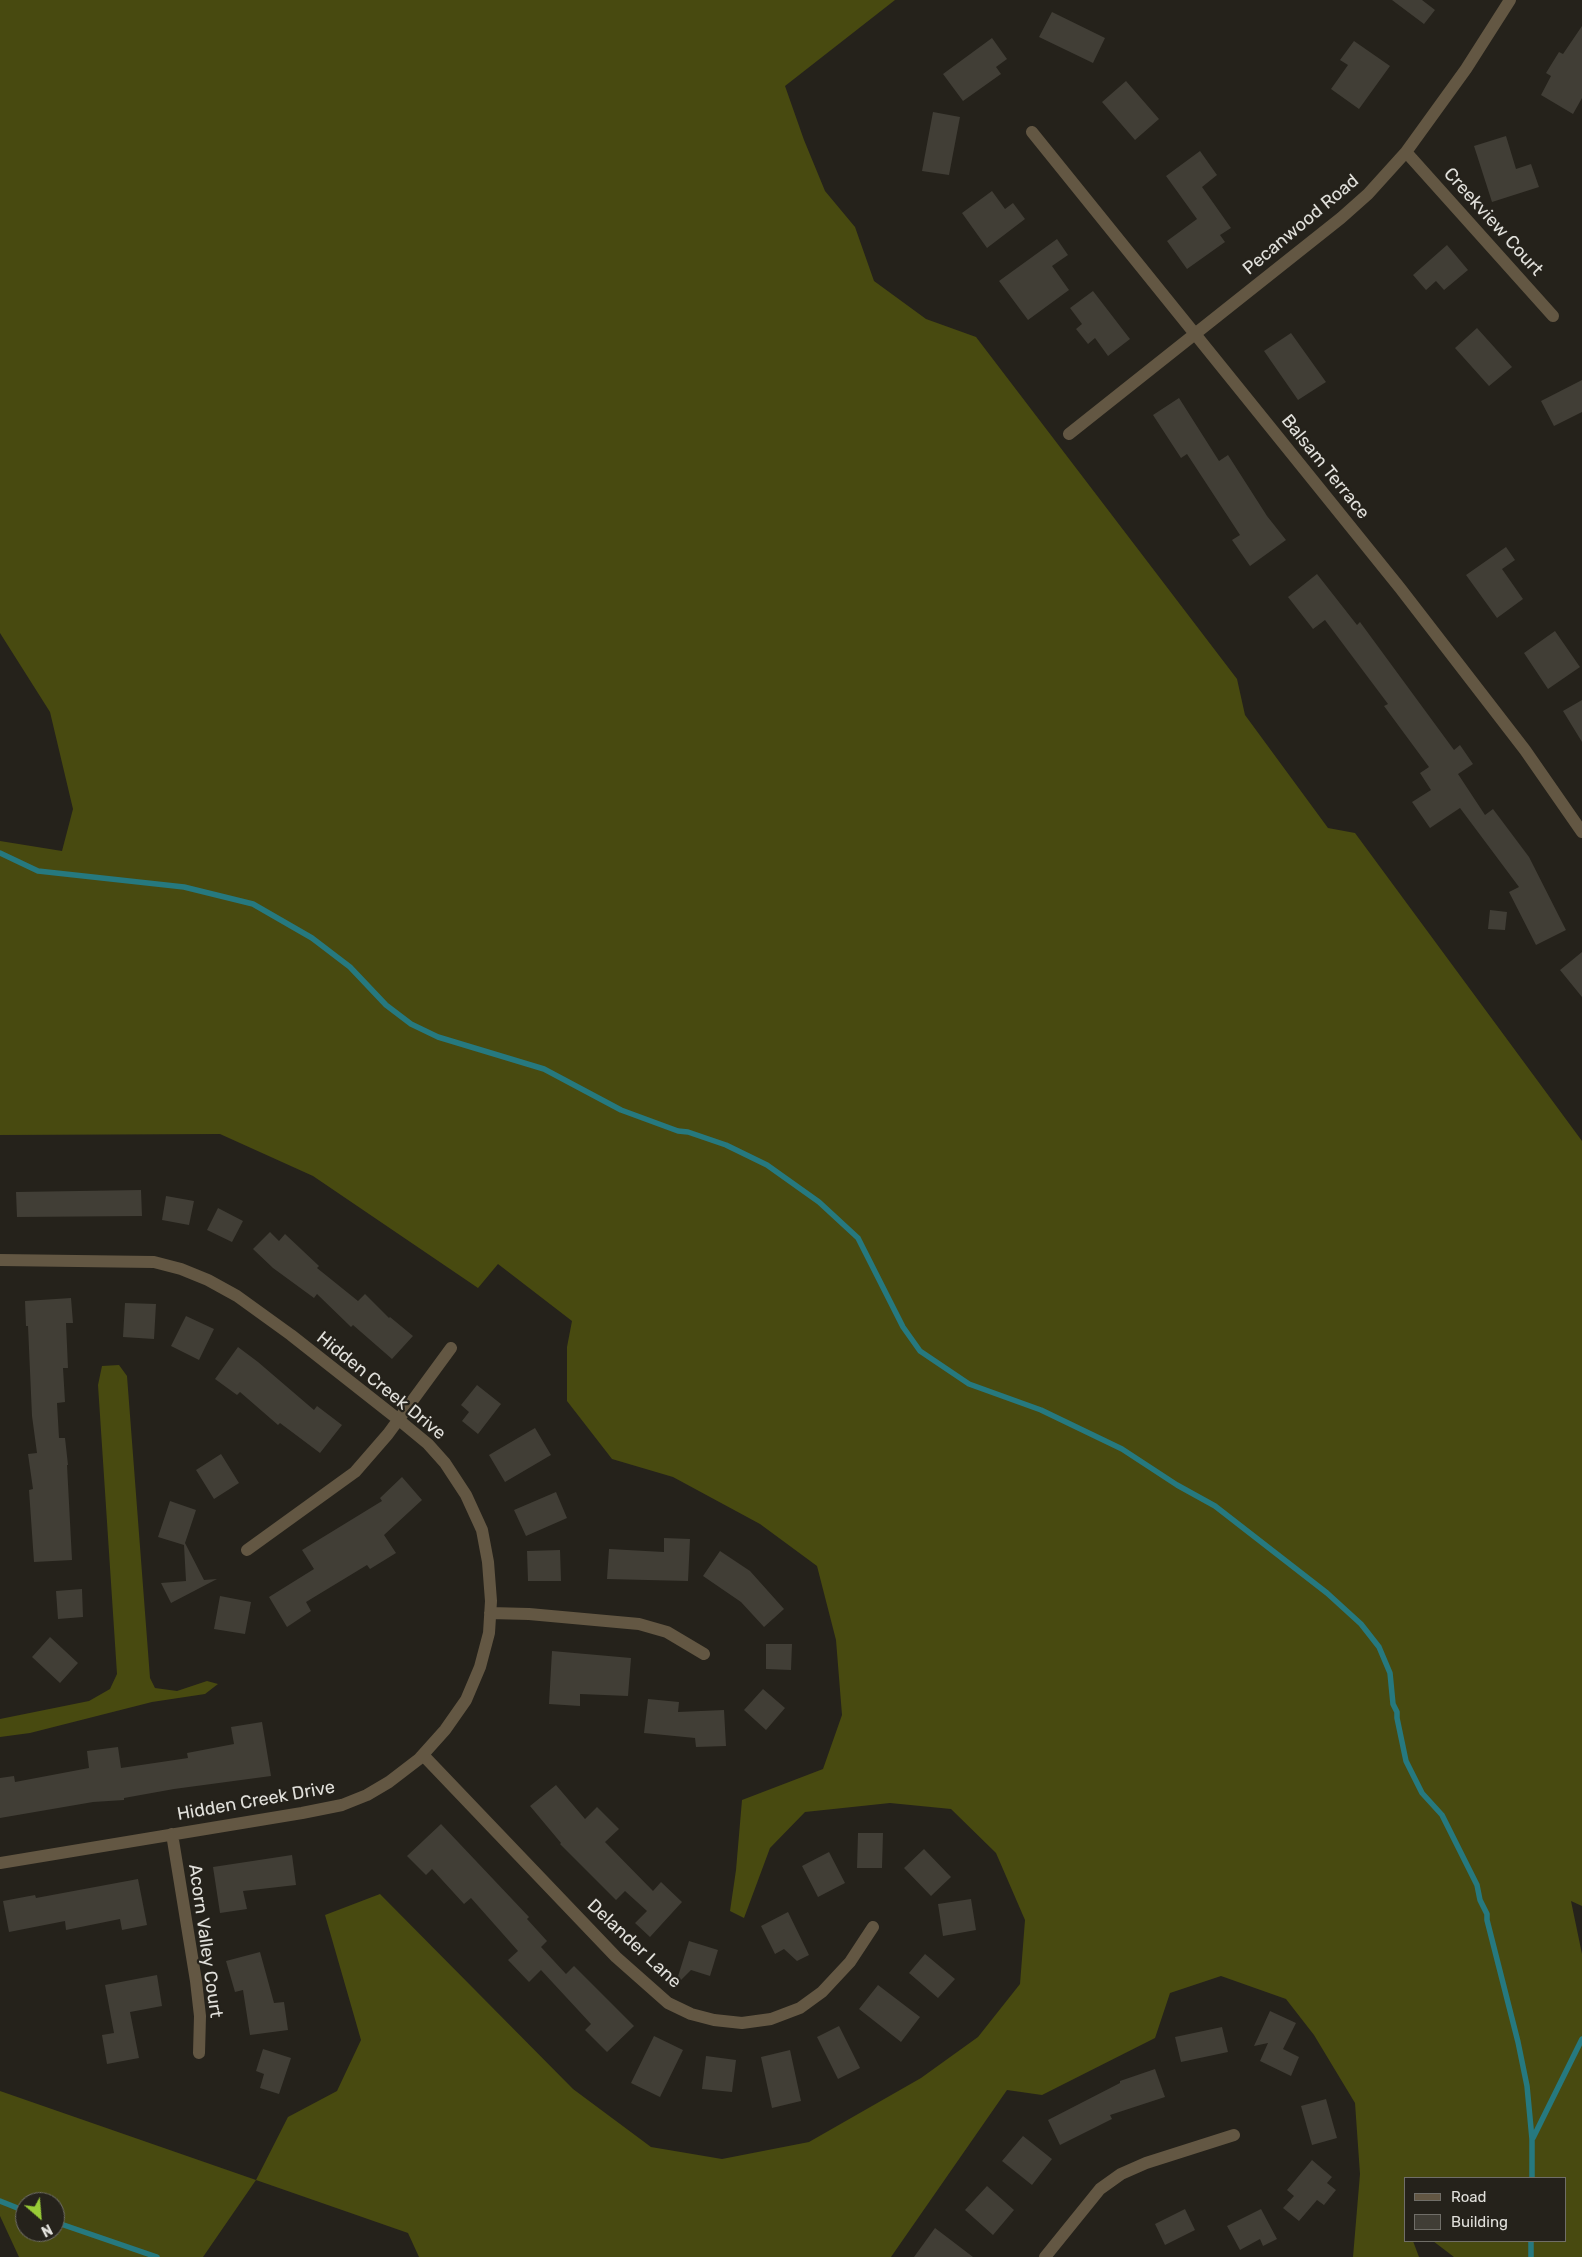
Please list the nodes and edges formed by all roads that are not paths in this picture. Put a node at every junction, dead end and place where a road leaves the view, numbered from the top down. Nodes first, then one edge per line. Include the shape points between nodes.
1 (1510, 0) edge
2 (1032, 132) dead end
3 (1406, 152) junction
4 (1553, 316) dead end
5 (1196, 335) junction
6 (1069, 434) dead end
7 (1582, 832) edge
8 (0, 1260) edge
9 (451, 1348) dead end
10 (399, 1420) junction
11 (247, 1550) dead end
12 (490, 1613) junction
13 (704, 1654) dead end
14 (423, 1755) junction
15 (172, 1834) junction
16 (0, 1863) edge
17 (873, 1927) dead end
18 (199, 2053) dead end
19 (1234, 2134) dead end
20 (1045, 2257) edge

1 - 3 street, Pecanwood Road via 1466,69
2 - 5 street, Balsam Terrace
3 - 4 street, Creekview Court
3 - 5 street, Pecanwood Road via 1341,218
5 - 6 street, Pecanwood Road
5 - 7 street, Balsam Terrace via 1400,588 1524,750
8 - 10 street, Hidden Creek Drive via 154,1262 181,1269 236,1296
9 - 10 street
10 - 11 street via 355,1472
10 - 12 street, Hidden Creek Drive via 445,1463 466,1495 482,1530 488,1562
12 - 13 street via 639,1624 667,1632
12 - 14 street, Hidden Creek Drive via 489,1633 480,1667 466,1700
14 - 15 street, Hidden Creek Drive via 389,1782 342,1804
14 - 17 street, Delander Lane via 616,1957 668,2003 691,2014 742,2023 771,2019 800,2008 822,1992 850,1962
15 - 16 street, Hidden Creek Drive
15 - 18 street, Acorn Valley Court via 196,1981 200,2016
19 - 20 street via 1121,2174 1100,2189

